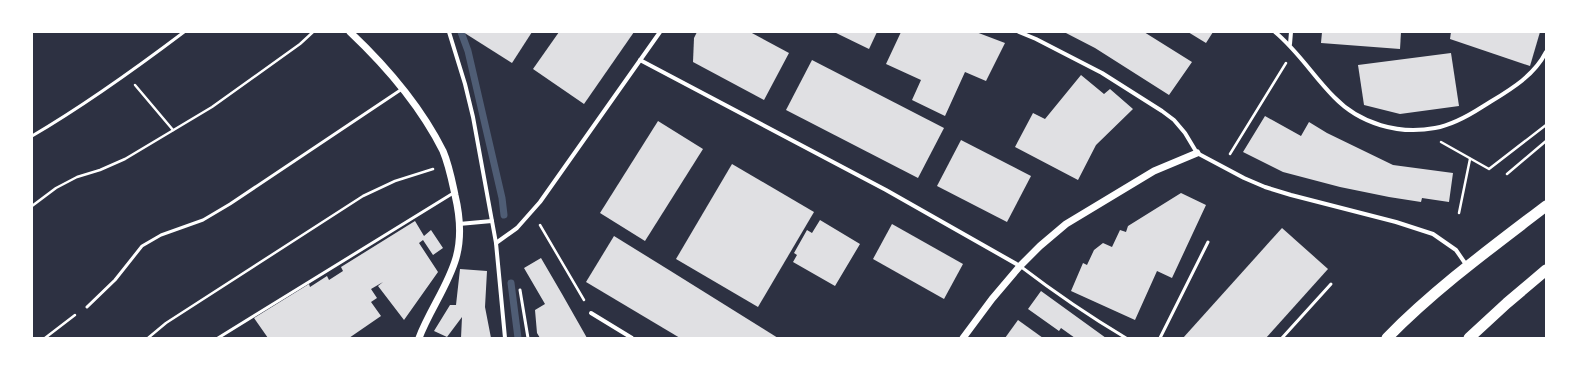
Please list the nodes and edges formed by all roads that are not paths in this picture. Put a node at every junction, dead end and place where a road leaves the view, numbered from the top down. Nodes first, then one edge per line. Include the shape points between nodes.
1 (184, 32) edge
2 (350, 32) edge
3 (449, 32) edge
4 (660, 32) edge
5 (1019, 32) edge
6 (1275, 32) edge
7 (1291, 32) edge
8 (1290, 44) junction
9 (1546, 52) edge
10 (640, 60) junction
11 (402, 88) junction
12 (32, 136) edge
13 (1197, 153) junction
14 (455, 192) junction
15 (1546, 201) edge
16 (1546, 206) edge
17 (492, 221) junction
18 (459, 224) junction
19 (1208, 242) dead end
20 (496, 243) junction
21 (1020, 266) junction
22 (1467, 266) junction
23 (1546, 270) edge
24 (1331, 284) dead end
25 (520, 290) dead end
26 (87, 307) road end
27 (591, 313) road end
28 (218, 338) edge
29 (419, 338) edge
30 (505, 338) edge
31 (528, 338) edge
32 (632, 338) edge
33 (963, 338) edge
34 (1126, 338) edge
35 (1160, 338) edge
36 (1282, 338) edge
37 (1387, 338) edge
38 (1469, 338) edge

1 - 12 lane via 126,75
2 - 11 street
3 - 17 street via 473,117
4 - 10 street
5 - 13 street via 1102,72 1162,110 1185,133
6 - 8 street
7 - 8 street
8 - 9 street via 1334,98 1352,112 1373,124 1395,129 1418,130 1452,124 1479,109 1527,77
10 - 20 street via 532,212 517,228
10 - 21 street via 886,190
11 - 14 street via 432,131 443,153
11 - 26 lane via 230,204 203,220 161,235 142,246 115,280
13 - 21 street via 1154,171 1066,224
13 - 22 street via 1244,178 1284,193 1433,234 1456,250
14 - 18 street
14 - 28 lane
15 - 22 highway
16 - 22 highway
17 - 18 street
17 - 20 street
18 - 29 street via 456,259
19 - 35 lane
20 - 30 street
21 - 33 street
21 - 34 lane via 1086,314
22 - 37 highway
23 - 38 highway
24 - 36 lane
25 - 31 lane
27 - 32 street

